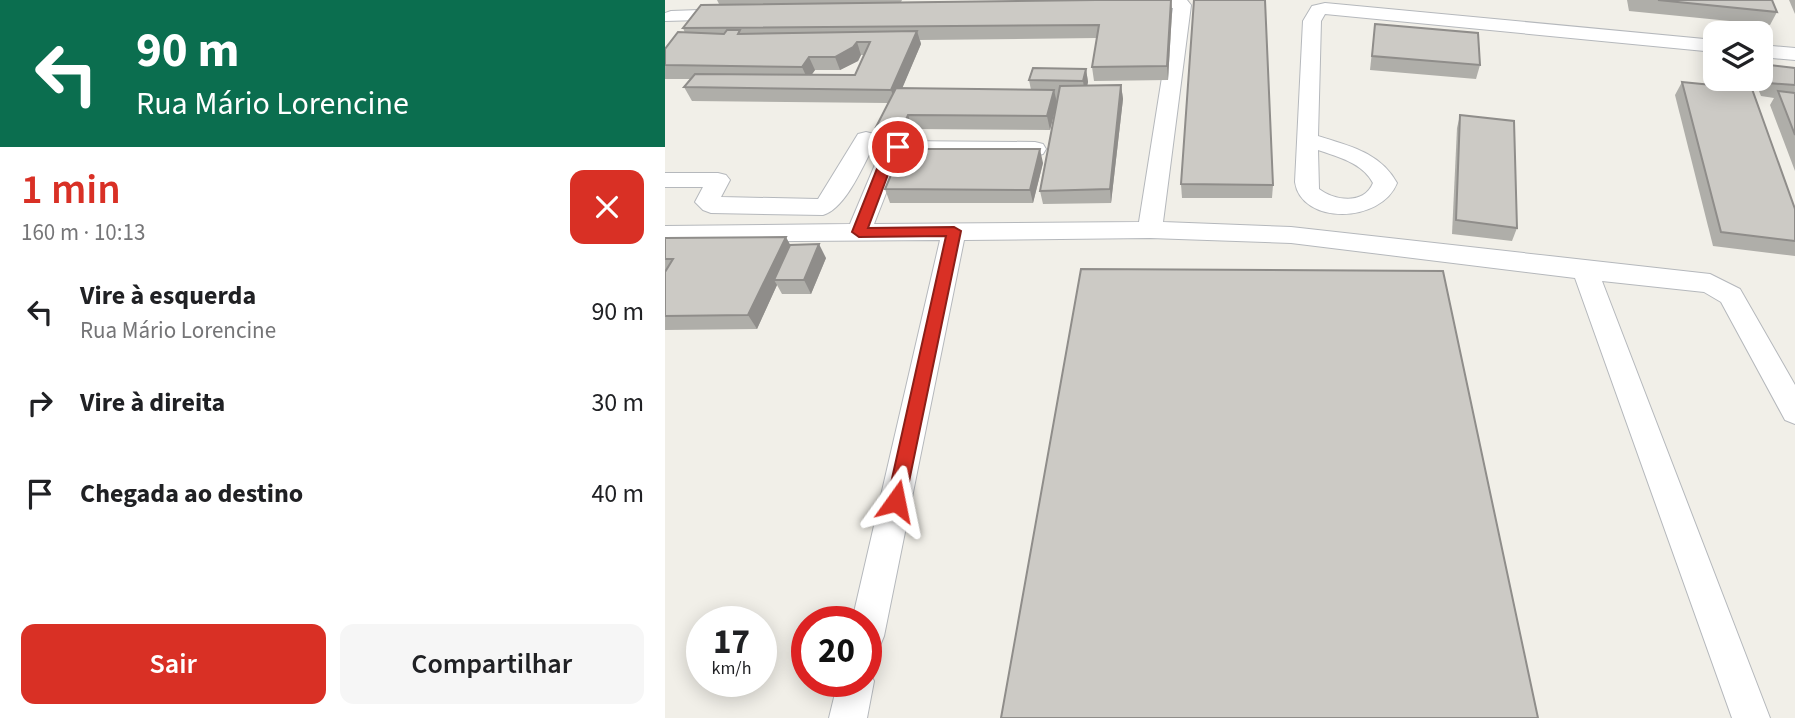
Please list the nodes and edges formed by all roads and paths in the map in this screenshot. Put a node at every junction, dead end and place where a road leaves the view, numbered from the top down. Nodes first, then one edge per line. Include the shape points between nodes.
1 (684, 0) edge
2 (1476, 0) edge
3 (1109, 4) edge
4 (753, 14) edge
5 (668, 20) edge
6 (1476, 23) junction
7 (1703, 45) edge
8 (1773, 52) edge
9 (1795, 54) edge
10 (866, 139) dead end
11 (1309, 140) dead end
12 (1035, 149) edge
13 (665, 180) edge
14 (1150, 230) junction
15 (954, 231) junction
16 (859, 232) junction
17 (665, 233) edge
18 (1585, 270) junction
19 (1795, 412) edge
20 (873, 606) edge
21 (853, 697) edge
22 (848, 718) edge
23 (1751, 718) edge

1 - 5 street
2 - 6 street
3 - 14 street via 1182,5
4 - 5 street
6 - 7 street
6 - 11 street via 1318,10 1312,22
8 - 9 street
10 - 13 street via 831,201 823,207 711,205 708,202 718,180
12 - 16 street via 893,148
14 - 15 street
14 - 18 street via 1291,235
15 - 16 street
15 - 20 street
16 - 17 street
18 - 19 street via 1723,289
18 - 23 street
21 - 22 street

